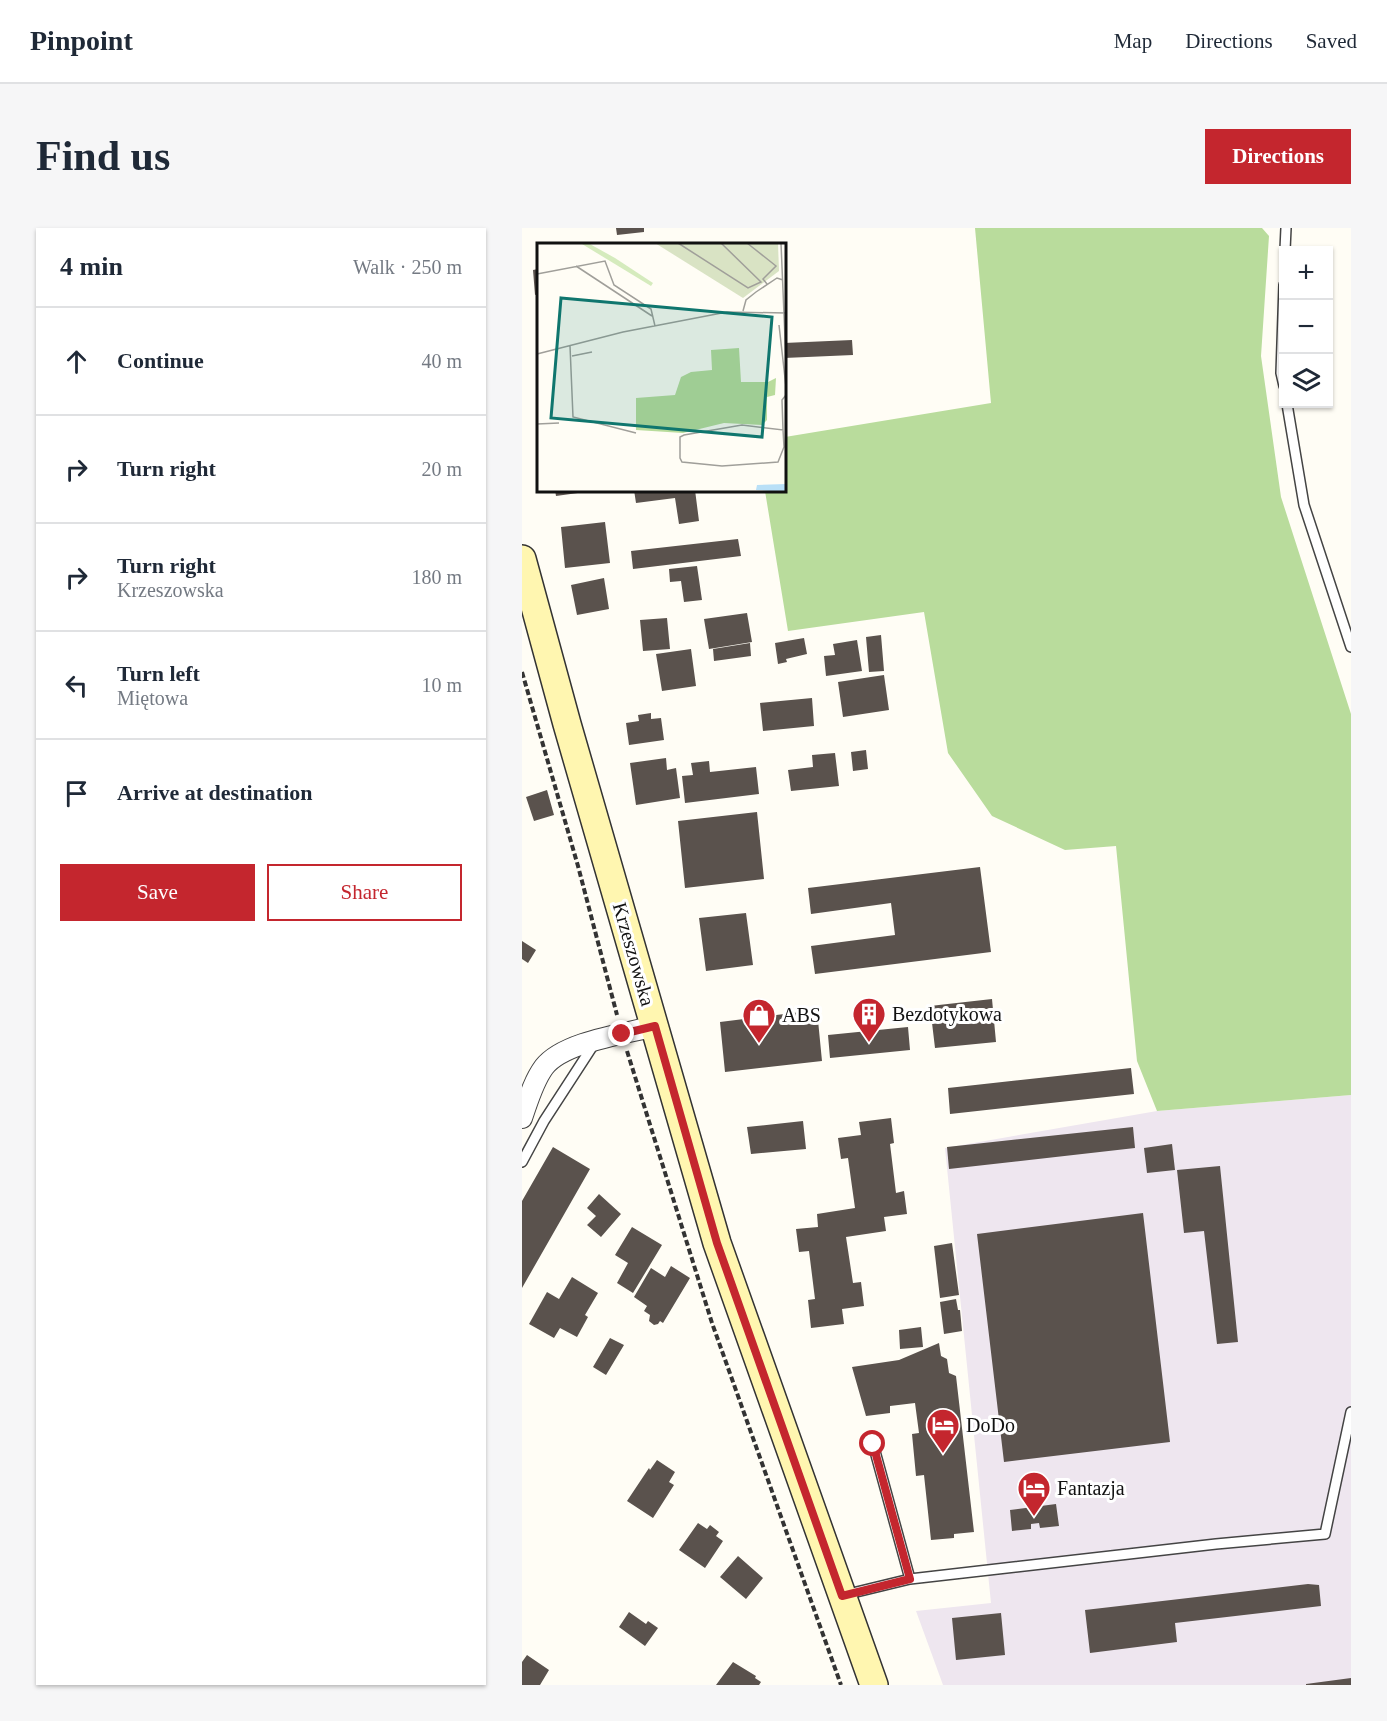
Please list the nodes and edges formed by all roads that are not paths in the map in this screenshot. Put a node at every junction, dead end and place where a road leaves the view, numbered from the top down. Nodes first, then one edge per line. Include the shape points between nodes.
1 (1286, 228) edge
2 (1285, 246) edge
3 (1283, 300) edge
4 (1282, 354) edge
5 (1288, 408) edge
6 (522, 559) edge
7 (1351, 647) edge
8 (655, 1026) junction
9 (596, 1041) junction
10 (522, 1118) edge
11 (522, 1162) edge
12 (1351, 1412) edge
13 (873, 1444) dead end
14 (910, 1579) junction
15 (842, 1596) junction
16 (874, 1685) edge

1 - 2 lane
3 - 4 lane
5 - 7 lane via 1304,505
6 - 8 main road, Krzeszowska
8 - 9 street
8 - 15 main road, Krzeszowska via 717,1243
9 - 10 street via 555,1055 537,1079
9 - 11 lane
12 - 14 lane via 1325,1534
13 - 14 lane
14 - 15 lane
15 - 16 main road, Krzeszowska

